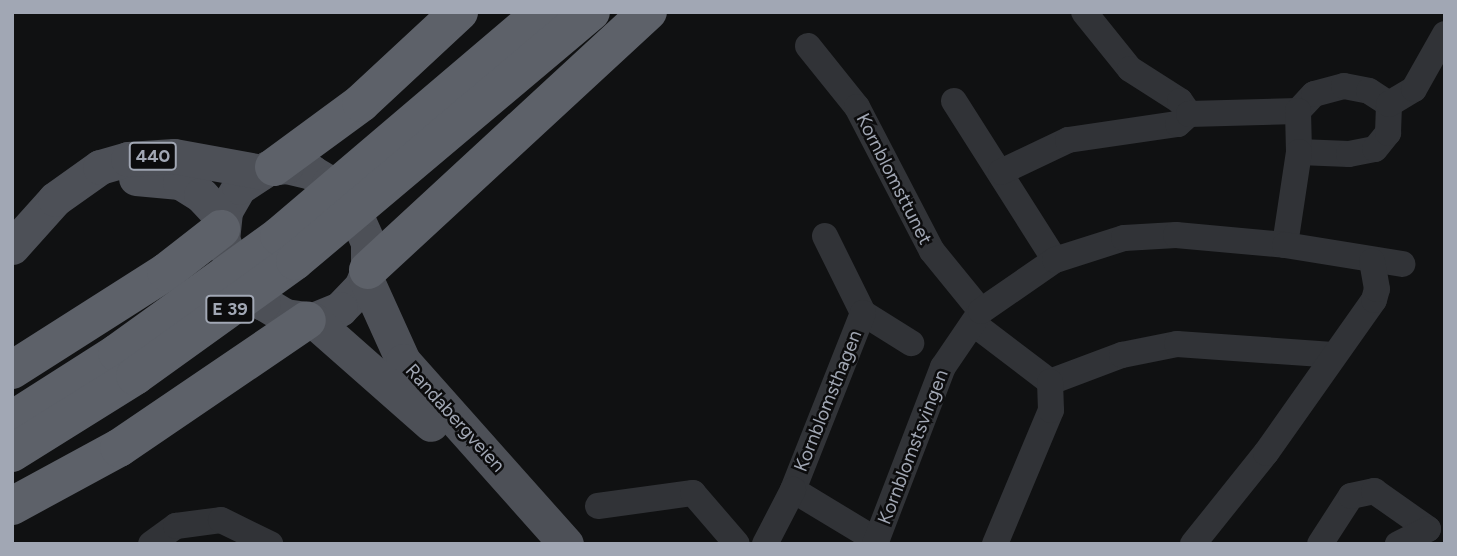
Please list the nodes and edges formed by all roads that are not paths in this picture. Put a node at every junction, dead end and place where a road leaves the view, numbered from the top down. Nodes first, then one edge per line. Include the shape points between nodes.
1 (459, 12) edge
2 (542, 12) edge
3 (591, 12) edge
4 (648, 12) edge
5 (1084, 12) edge
6 (1445, 34) edge
7 (808, 46) dead end
8 (954, 101) dead end
9 (1389, 104) junction
10 (1298, 111) junction
11 (1189, 114) junction
12 (1299, 152) junction
13 (268, 170) junction
14 (1001, 172) junction
15 (55, 199) junction
16 (222, 229) junction
17 (825, 236) dead end
18 (1285, 245) junction
19 (12, 247) edge
20 (1055, 260) junction
21 (1372, 261) junction
22 (367, 264) junction
23 (1402, 264) dead end
24 (863, 313) junction
25 (300, 318) junction
26 (978, 318) junction
27 (911, 343) dead end
28 (1334, 355) junction
29 (12, 370) edge
30 (1050, 382) junction
31 (12, 420) edge
32 (12, 453) edge
33 (793, 490) junction
34 (12, 506) edge
35 (598, 506) dead end
36 (1436, 530) edge
37 (876, 542) edge
38 (151, 544) edge
39 (270, 544) edge
40 (544, 544) edge
41 (566, 544) edge
42 (737, 544) edge
43 (765, 544) edge
44 (995, 544) edge
45 (1193, 544) edge
46 (1320, 544) edge
47 (1398, 544) edge

1 - 13 highway via 361,103
2 - 31 highway, E 39 via 279,236 117,353
3 - 32 highway, E 39 via 434,146 214,321
4 - 22 highway
5 - 11 street via 1130,69 1180,101
6 - 9 street via 1414,89
7 - 26 street, Kornblomsttunet via 857,107 932,251
8 - 14 street
9 - 10 street via 1369,91 1344,86 1314,94
9 - 12 street via 1388,133 1374,149 1349,154
10 - 11 street
10 - 12 street
11 - 14 street via 1178,124 1069,140
12 - 18 street
13 - 15 main road, 440 via 174,156 128,159 80,178
13 - 16 main road via 239,187
13 - 22 main road, 440 via 312,172 348,203
14 - 20 street
15 - 16 main road, 440 via 119,179 163,178 191,187
15 - 19 main road, 440
16 - 25 main road, 440 via 246,284
16 - 29 highway via 166,272
17 - 24 street
18 - 20 street, Kornblomstsvingen via 1150,235 1095,244
18 - 21 street, Kornblomstsvingen
20 - 26 street, Kornblomstsvingen
21 - 23 street, Kornblomstsvingen
21 - 28 street via 1377,295
22 - 25 main road via 348,303
22 - 41 main road, Randabergveien via 403,361
24 - 27 street
24 - 33 street, Kornblomsthagen
25 - 34 highway, E 39 via 120,448
25 - 40 main road, Randabergveien via 464,456
26 - 30 street, Kornblomsttunet
26 - 37 street, Kornblomstsvingen via 943,367
28 - 30 street via 1177,344 1112,358
28 - 45 street via 1266,453
30 - 44 street via 1051,410
33 - 37 street, Kornblomsthagen
33 - 43 street, Kornblomsthagen
35 - 42 street via 693,493
36 - 46 street via 1374,491 1363,491 1351,496
36 - 47 street
38 - 39 street via 176,526 222,520

